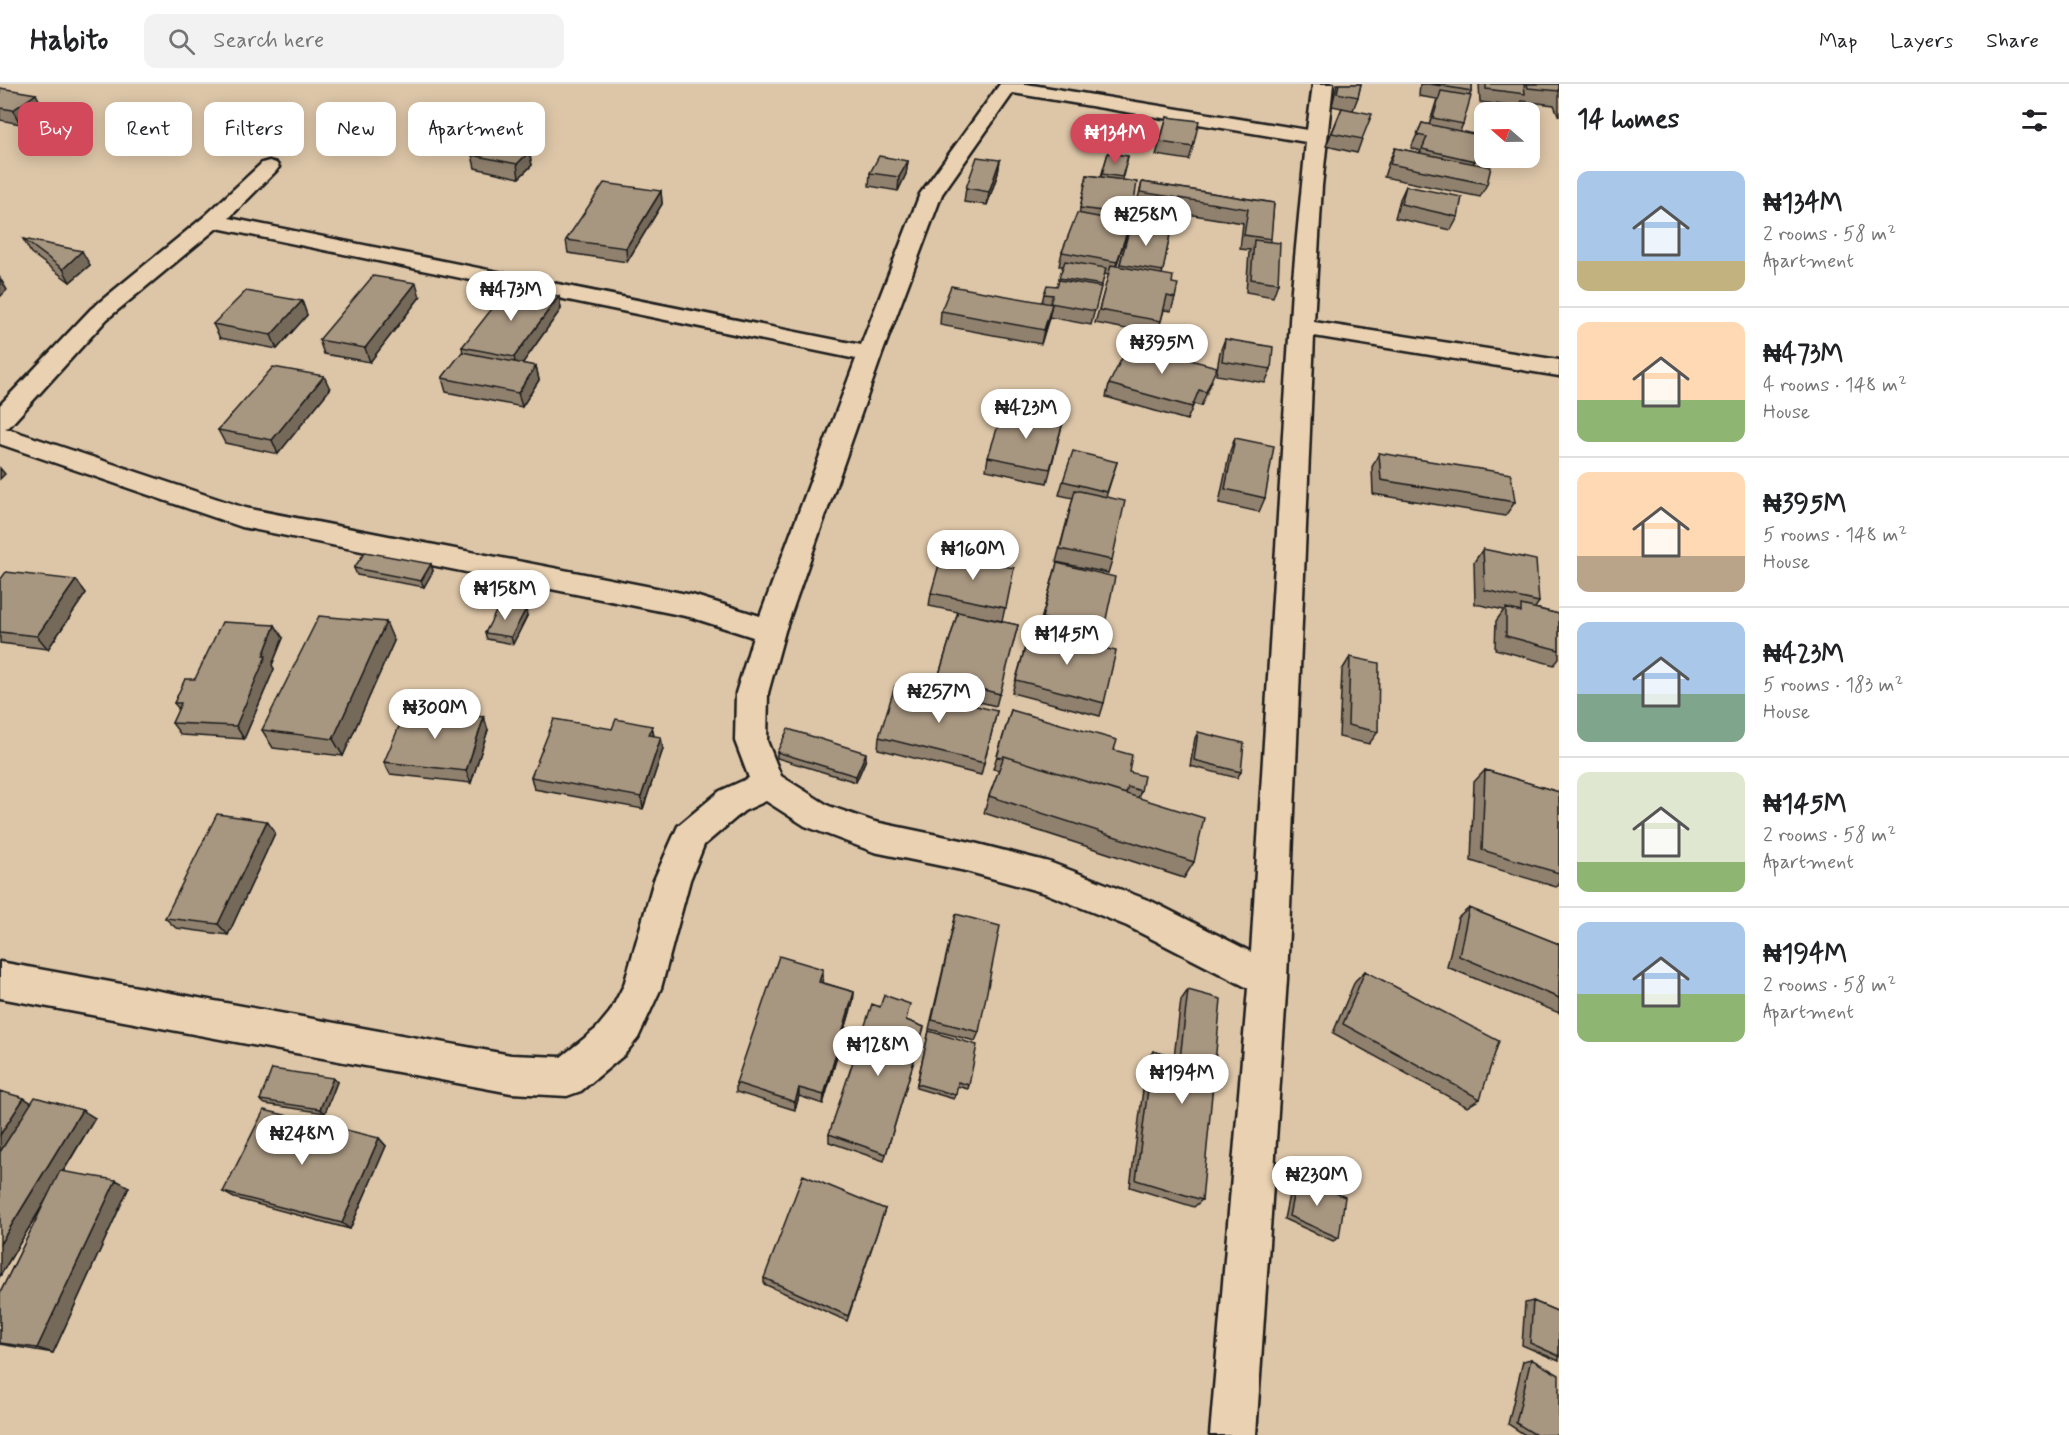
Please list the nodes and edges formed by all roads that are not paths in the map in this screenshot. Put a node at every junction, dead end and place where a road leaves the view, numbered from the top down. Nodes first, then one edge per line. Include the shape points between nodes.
1 (1323, 84) edge
2 (1010, 85) edge
3 (1315, 137) junction
4 (269, 167) dead end
5 (213, 221) junction
6 (1303, 327) junction
7 (870, 354) junction
8 (1559, 368) edge
9 (0, 421) edge
10 (0, 435) edge
11 (770, 631) junction
12 (768, 785) junction
13 (1268, 979) junction
14 (0, 980) edge
15 (1233, 1435) edge

1 - 3 street
2 - 3 street
2 - 7 street via 931,194
3 - 6 street
4 - 5 street
5 - 7 street
5 - 9 street via 99,314
6 - 8 street
6 - 13 street
7 - 11 street
10 - 11 street via 242,517 692,606
11 - 12 street via 752,693 751,741
12 - 13 street via 817,816 874,837 966,856 1059,882 1140,914
12 - 14 street via 732,801 690,836 672,880 642,988 624,1025 610,1042 567,1077 511,1074
13 - 15 street

